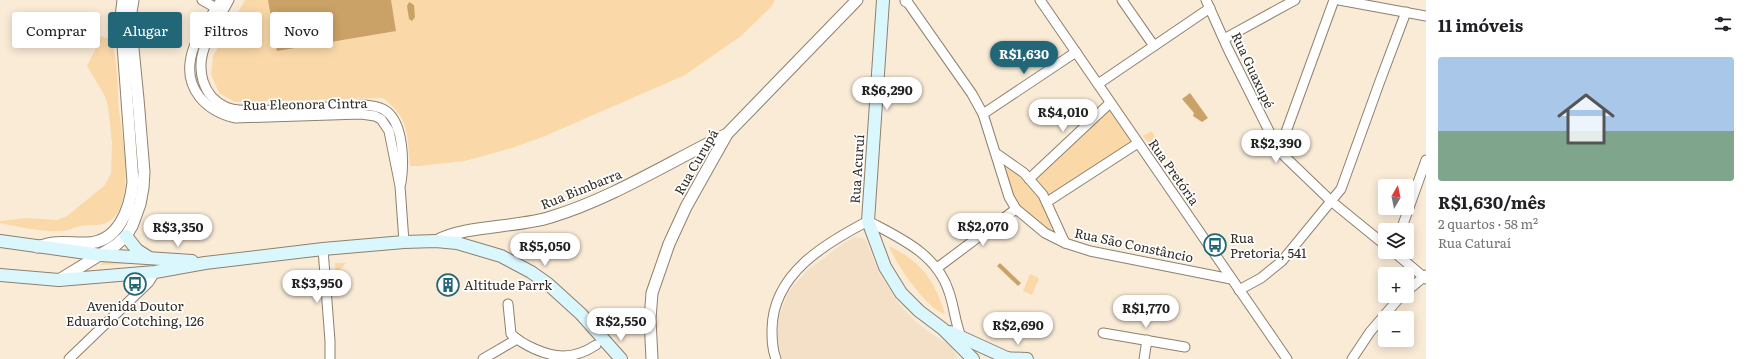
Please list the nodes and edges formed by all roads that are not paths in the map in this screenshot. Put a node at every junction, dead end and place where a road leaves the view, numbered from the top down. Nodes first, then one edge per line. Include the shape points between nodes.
1 (123, 0) edge
2 (133, 0) edge
3 (202, 0) edge
4 (221, 0) edge
5 (230, 0) edge
6 (857, 0) edge
7 (883, 0) edge
8 (906, 0) edge
9 (1040, 0) edge
10 (1122, 0) edge
11 (1295, 0) edge
12 (1334, 0) edge
13 (1339, 0) edge
14 (1370, 3) edge
15 (1208, 4) edge
16 (216, 8) junction
17 (1406, 12) junction
18 (1426, 16) edge
19 (1224, 39) junction
20 (1154, 46) junction
21 (1076, 52) junction
22 (1098, 84) junction
23 (1110, 102) junction
24 (983, 114) junction
25 (727, 134) junction
26 (1138, 143) junction
27 (696, 149) junction
28 (1278, 151) junction
29 (997, 154) junction
30 (1426, 160) edge
31 (709, 166) junction
32 (1029, 179) junction
33 (400, 186) junction
34 (1332, 201) junction
35 (1047, 202) junction
36 (1016, 209) junction
37 (868, 221) junction
38 (1404, 223) edge
39 (126, 236) junction
40 (1378, 239) edge
41 (0, 241) edge
42 (436, 241) junction
43 (404, 242) junction
44 (1065, 243) junction
45 (36, 247) junction
46 (323, 250) junction
47 (101, 255) junction
48 (149, 258) junction
49 (1403, 259) edge
50 (205, 263) junction
51 (937, 268) junction
52 (155, 272) junction
53 (0, 275) edge
54 (1425, 277) edge
55 (1231, 278) junction
56 (59, 280) junction
57 (1414, 286) edge
58 (1239, 290) junction
59 (1395, 303) edge
60 (508, 304) dead end
61 (943, 329) junction
62 (1102, 333) dead end
63 (961, 337) junction
64 (517, 339) junction
65 (1147, 340) junction
66 (596, 346) dead end
67 (1185, 347) dead end
68 (563, 357) edge
69 (1002, 358) edge
70 (69, 359) edge
71 (330, 359) edge
72 (483, 359) edge
73 (621, 359) edge
74 (652, 359) edge
75 (776, 359) edge
76 (973, 359) edge
77 (1027, 359) edge
78 (1144, 359) edge
79 (1287, 359) edge
80 (1352, 359) edge

1 - 45 street via 121,17 132,174 129,204 116,230 100,241 52,242
2 - 39 street via 130,18 144,172 140,204
3 - 16 street
4 - 16 street, Rua Eleonora Cintra
5 - 33 street, Rua Eleonora Cintra via 205,46 202,58 200,68 209,94 226,107 237,110 365,105 385,110 392,116 400,140 403,171
6 - 25 street, Rua Curupá
7 - 37 main road, Rua Acuruí
8 - 24 street, Rua São Constâncio via 972,94
9 - 21 street, Rua Pretória
10 - 20 street
11 - 19 street
12 - 28 street
13 - 14 street
14 - 17 street
15 - 19 street, Rua Guaxupé
15 - 20 street
16 - 33 street, Rua Eleonora Cintra via 194,46 189,68 201,100 220,114 234,118 361,114 375,116 386,124 389,131
17 - 18 street
17 - 34 street via 1342,189
19 - 28 street, Rua Guaxupé
20 - 22 street
21 - 22 street, Rua Pretória
21 - 24 street
22 - 23 street, Rua Pretória
23 - 26 street, Rua Pretória
23 - 32 street
24 - 29 street, Rua São Constâncio
25 - 27 street, Rua Bimbarra
25 - 31 street, Rua Curupá
26 - 35 street
26 - 55 street, Rua Pretória
27 - 31 street via 704,151 708,156
27 - 42 street, Rua Bimbarra via 636,182 552,217 529,223 452,234
28 - 34 street, Rua Guaxupé
29 - 32 street
29 - 36 street, Rua São Constâncio via 1009,197
30 - 38 street
31 - 74 street, Rua Curupá via 669,244 652,293
32 - 35 street
33 - 43 street, Rua Eleonora Cintra
34 - 40 street, Rua Guaxupé
34 - 58 street via 1282,261
35 - 44 street
36 - 44 street, Rua São Constâncio via 1045,232
36 - 51 street
37 - 51 street via 900,237
37 - 61 main road via 885,267 901,293
37 - 75 street via 839,237 802,264 783,287 772,322
39 - 47 street
39 - 48 main road via 137,250
41 - 45 main road
42 - 43 main road
42 - 73 main road via 480,249 501,256 531,272 581,314
43 - 46 main road
44 - 55 street, Rua São Constâncio via 1090,251
45 - 47 main road
46 - 50 main road
46 - 71 street
47 - 48 main road
47 - 56 street
48 - 50 main road
49 - 54 street
50 - 52 main road
51 - 63 street via 949,292
52 - 56 main road
52 - 70 street via 149,282
53 - 56 main road
54 - 57 street
55 - 58 street, Rua Pretória
58 - 79 street, Rua Pretória
59 - 80 street via 1370,332
60 - 64 street via 511,334
61 - 63 main road
61 - 76 main road
62 - 65 street
63 - 69 main road
64 - 68 street
64 - 72 street
65 - 67 street
65 - 78 street
66 - 68 street
69 - 77 main road

